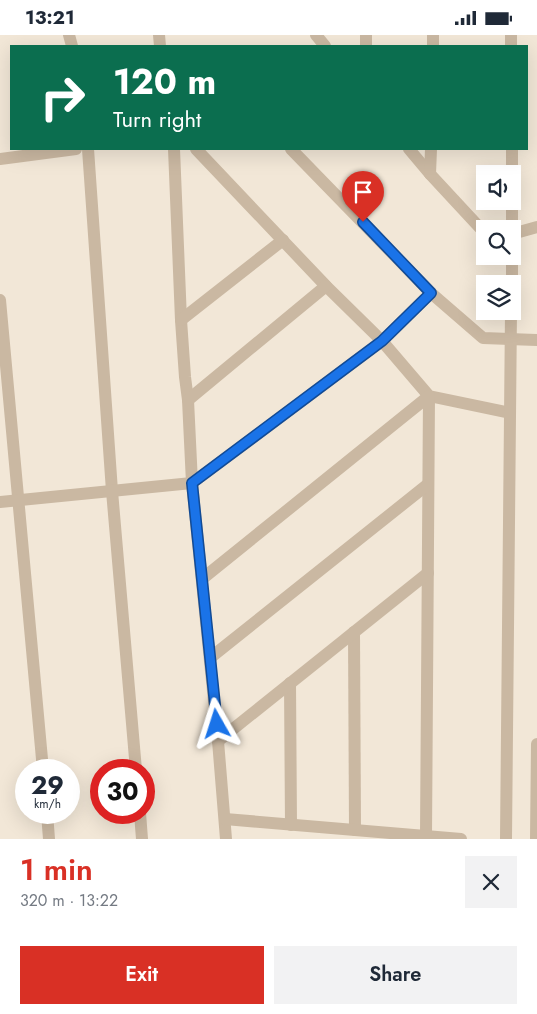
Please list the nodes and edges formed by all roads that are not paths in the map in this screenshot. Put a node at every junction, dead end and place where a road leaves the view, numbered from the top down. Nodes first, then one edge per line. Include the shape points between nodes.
1 (316, 35) edge
2 (324, 45) edge
3 (68, 150) edge
4 (88, 150) edge
5 (174, 150) edge
6 (197, 150) edge
7 (292, 150) edge
8 (410, 150) edge
9 (431, 150) edge
10 (512, 150) edge
11 (0, 159) edge
12 (512, 165) edge
13 (430, 174) junction
14 (476, 224) edge
15 (537, 227) edge
16 (521, 232) edge
17 (283, 240) junction
18 (326, 286) junction
19 (431, 293) junction
20 (0, 300) edge
21 (181, 320) junction
22 (512, 320) edge
23 (511, 339) junction
24 (537, 340) edge
25 (382, 341) junction
26 (429, 396) junction
27 (188, 400) junction
28 (510, 413) junction
29 (192, 483) junction
30 (428, 485) junction
31 (112, 491) junction
32 (19, 501) junction
33 (0, 502) edge
34 (428, 573) junction
35 (202, 579) junction
36 (354, 632) junction
37 (210, 658) junction
38 (290, 683) junction
39 (218, 741) junction
40 (537, 743) edge
41 (42, 759) edge
42 (135, 759) edge
43 (225, 819) junction
44 (48, 824) edge
45 (141, 824) edge
46 (291, 825) junction
47 (355, 830) junction
48 (426, 836) junction
49 (49, 839) edge
50 (142, 839) edge
51 (226, 839) edge
52 (461, 839) edge
53 (506, 839) edge
54 (536, 839) edge

1 - 2 street
3 - 11 street
4 - 31 street
5 - 21 street
6 - 17 street
7 - 19 street
8 - 13 street
9 - 13 street
10 - 12 street
13 - 14 street
15 - 16 street
17 - 18 street
17 - 21 street
18 - 25 street
18 - 27 street
19 - 23 street via 483,338
19 - 25 street
20 - 32 street
21 - 27 street
22 - 23 street
23 - 24 street
23 - 28 street
25 - 26 street
25 - 29 street
26 - 28 street
26 - 30 street
26 - 35 street
27 - 29 street
28 - 53 street
29 - 31 street
29 - 35 street
30 - 34 street
30 - 37 street
31 - 32 street
31 - 42 street
32 - 33 street
32 - 41 street
34 - 36 street
34 - 48 street
35 - 37 street
36 - 38 street
36 - 47 street
37 - 39 street
38 - 39 street
38 - 46 street
39 - 43 street
40 - 54 street
43 - 46 street
43 - 51 street
44 - 49 street
45 - 50 street
46 - 47 street
47 - 48 street
48 - 52 street

